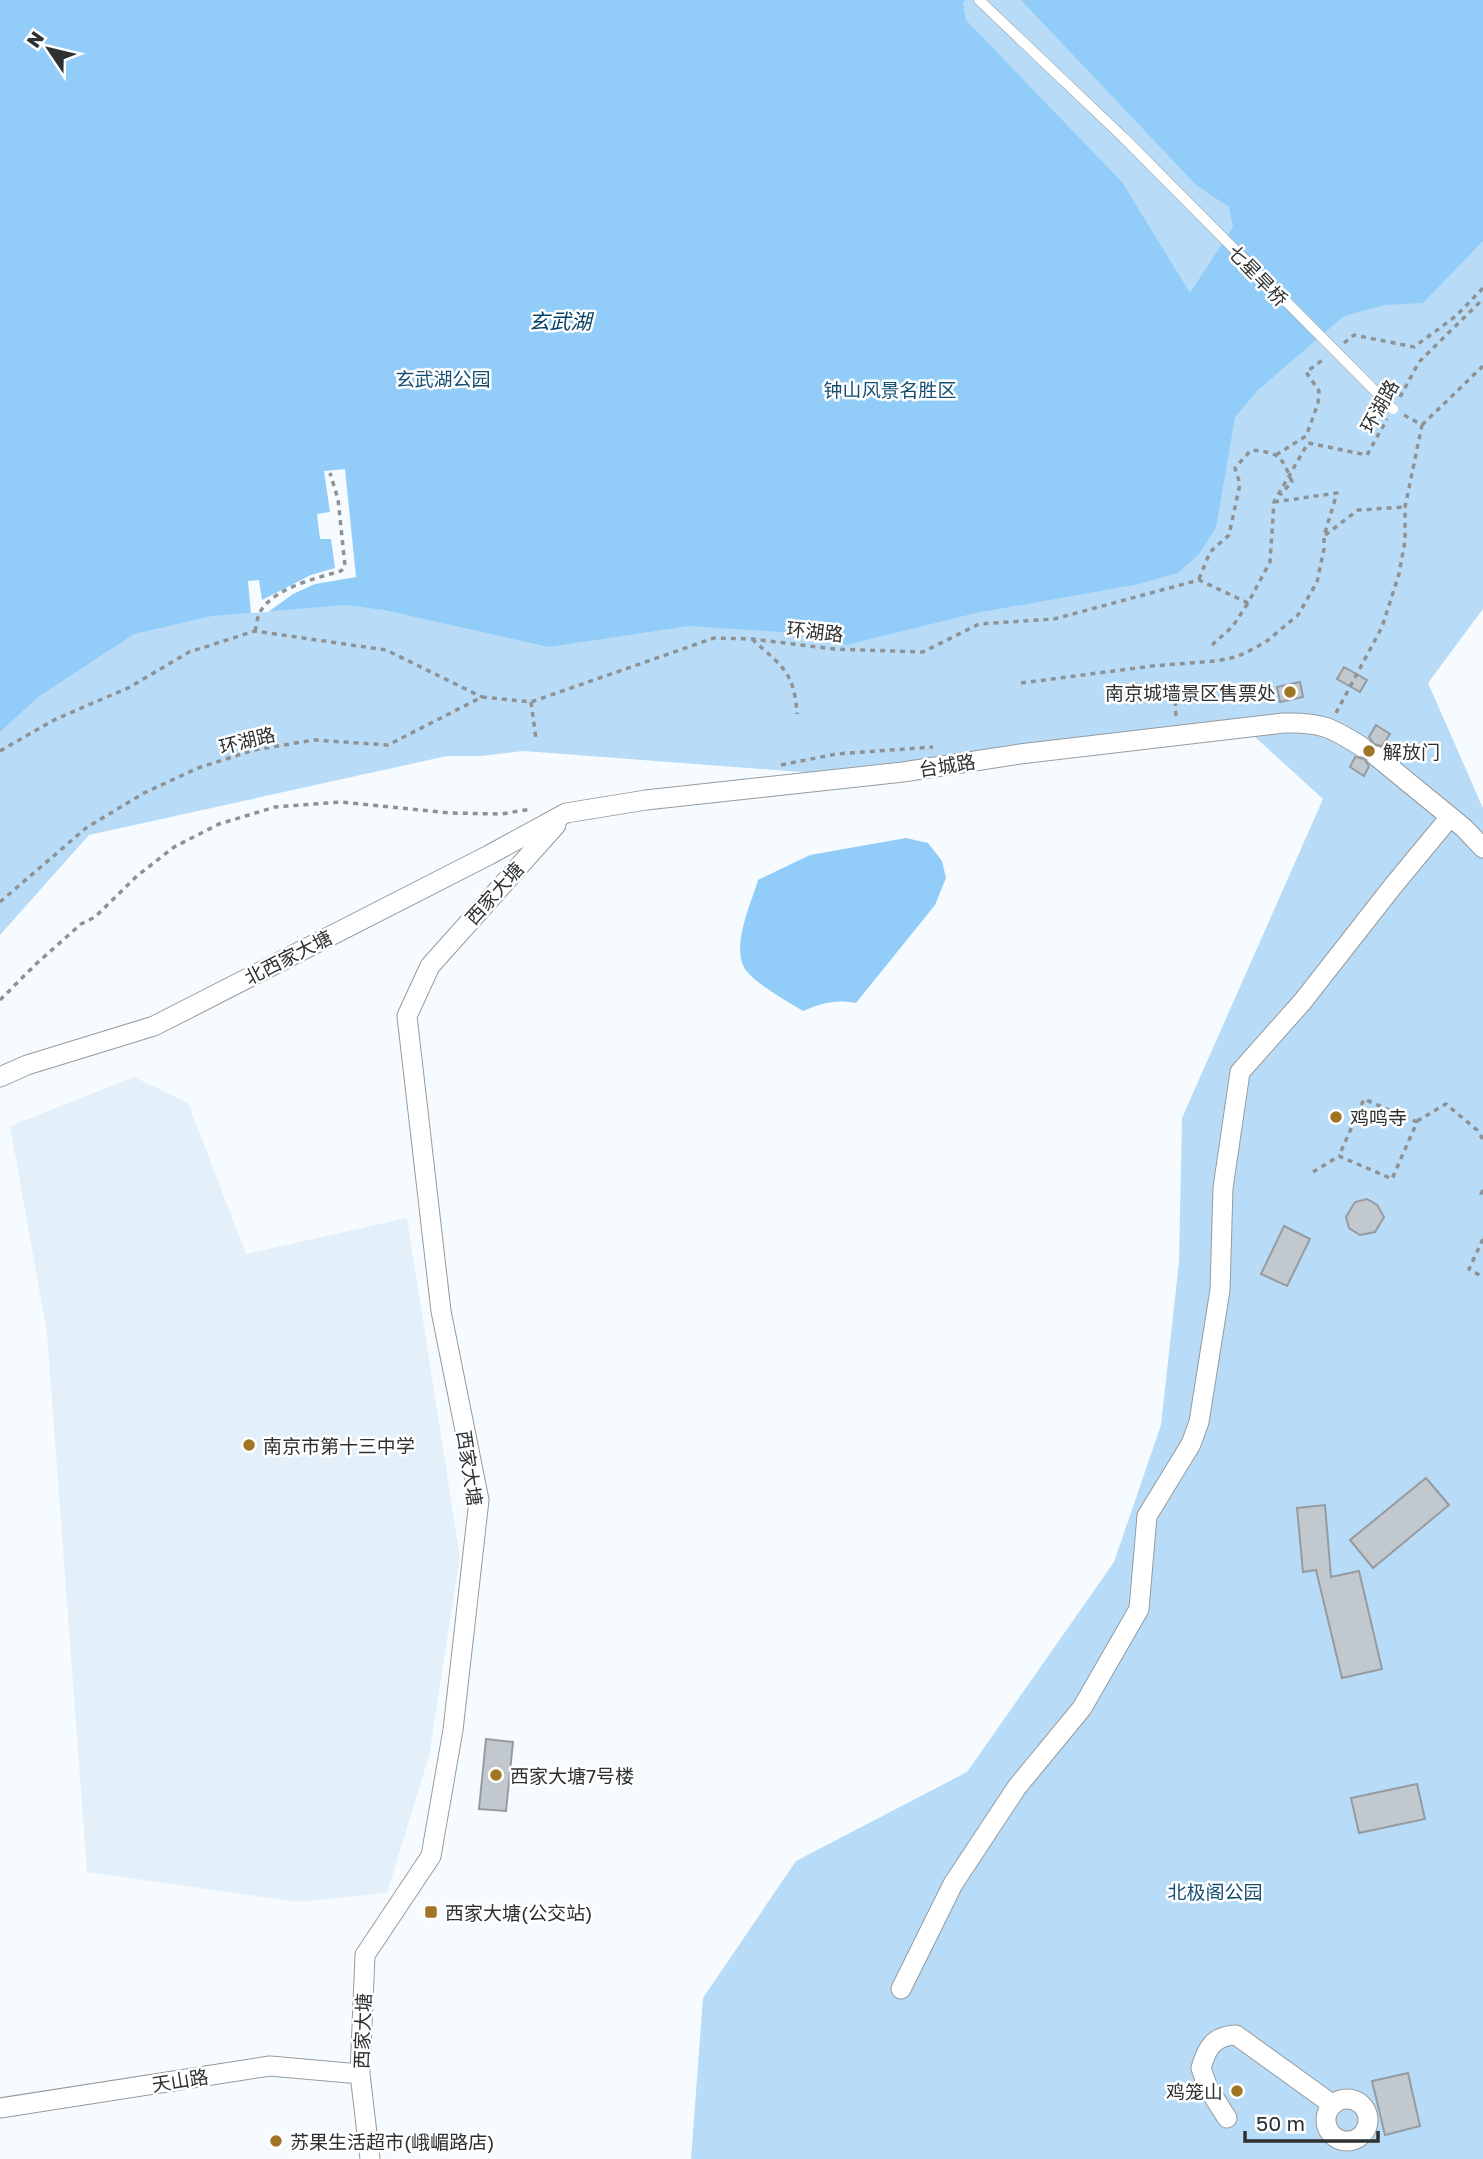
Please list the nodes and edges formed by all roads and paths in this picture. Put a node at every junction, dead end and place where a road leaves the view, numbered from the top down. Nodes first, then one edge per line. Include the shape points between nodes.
1 (979, 0) edge
2 (1483, 299) edge
3 (1483, 366) edge
4 (1400, 397) dead end
5 (1393, 409) junction
6 (1422, 425) junction
7 (330, 473) dead end
8 (1289, 476) junction
9 (1274, 502) junction
10 (1405, 507) junction
11 (1324, 536) junction
12 (1199, 580) junction
13 (1248, 603) junction
14 (255, 631) junction
15 (752, 639) junction
16 (1212, 645) dead end
17 (1021, 683) dead end
18 (1139, 687) dead end
19 (482, 697) junction
20 (531, 702) junction
21 (797, 714) dead end
22 (1176, 718) dead end
23 (1331, 721) junction
24 (536, 739) dead end
25 (0, 751) edge
26 (566, 813) junction
27 (1450, 817) junction
28 (1483, 848) edge
29 (0, 902) edge
30 (0, 1077) edge
31 (1417, 1122) junction
32 (1483, 1139) edge
33 (1339, 1156) junction
34 (1313, 1172) dead end
35 (1483, 1190) edge
36 (1483, 1196) edge
37 (1483, 1239) edge
38 (1483, 1277) edge
39 (901, 1989) dead end
40 (360, 2074) junction
41 (1333, 2105) dead end
42 (0, 2108) edge
43 (1227, 2118) dead end
44 (370, 2159) edge

1 - 5 lane, 七星旱桥, bridge via 1125,139
2 - 4 path, 环湖路 via 1419,362
3 - 6 path
5 - 6 path
5 - 8 path, 环湖路 via 1367,455 1308,443
6 - 10 path
7 - 14 path via 337,489 345,566 290,588 271,601 259,612
8 - 9 path via 1292,482
8 - 12 path via 1285,463 1272,453 1251,450 1234,468 1240,484 1229,535 1210,552
9 - 11 path via 1337,493
9 - 13 path via 1270,562
10 - 11 path via 1358,510
10 - 23 path via 1399,574 1382,627
11 - 17 path via 1317,582 1298,615 1253,649 1216,661
12 - 13 path
12 - 15 path, 环湖路 via 1054,619 979,624 923,652 834,649
13 - 16 path via 1233,626
14 - 19 path via 386,650
14 - 25 path via 189,652 130,687 54,720
15 - 20 path, 环湖路 via 714,638
15 - 21 path via 786,670 795,687
18 - 22 path via 1140,698 1175,697
19 - 20 path, 环湖路
19 - 29 path, 环湖路 via 388,745 314,740 254,750 198,768 86,828
20 - 24 path
23 - 26 street, 台城路 via 1244,727
23 - 27 street
26 - 30 street, 北西家大塘 via 154,1026
26 - 40 street, 西家大塘 via 430,966 407,1016 441,1311 479,1500 453,1730 430,1856 365,1955
27 - 28 street
27 - 39 street via 1240,1072 1223,1188 1220,1290 1199,1422 1191,1444 1147,1516 1139,1609 1082,1708 1017,1787 953,1884
31 - 32 path via 1446,1104
31 - 33 path via 1392,1179
31 - 33 path via 1364,1099
33 - 34 path
35 - 36 path
37 - 38 path via 1469,1269
40 - 42 street, 天山路 via 270,2066
40 - 44 street, 西家大塘
41 - 43 street via 1236,2035 1222,2036 1212,2044 1201,2068

